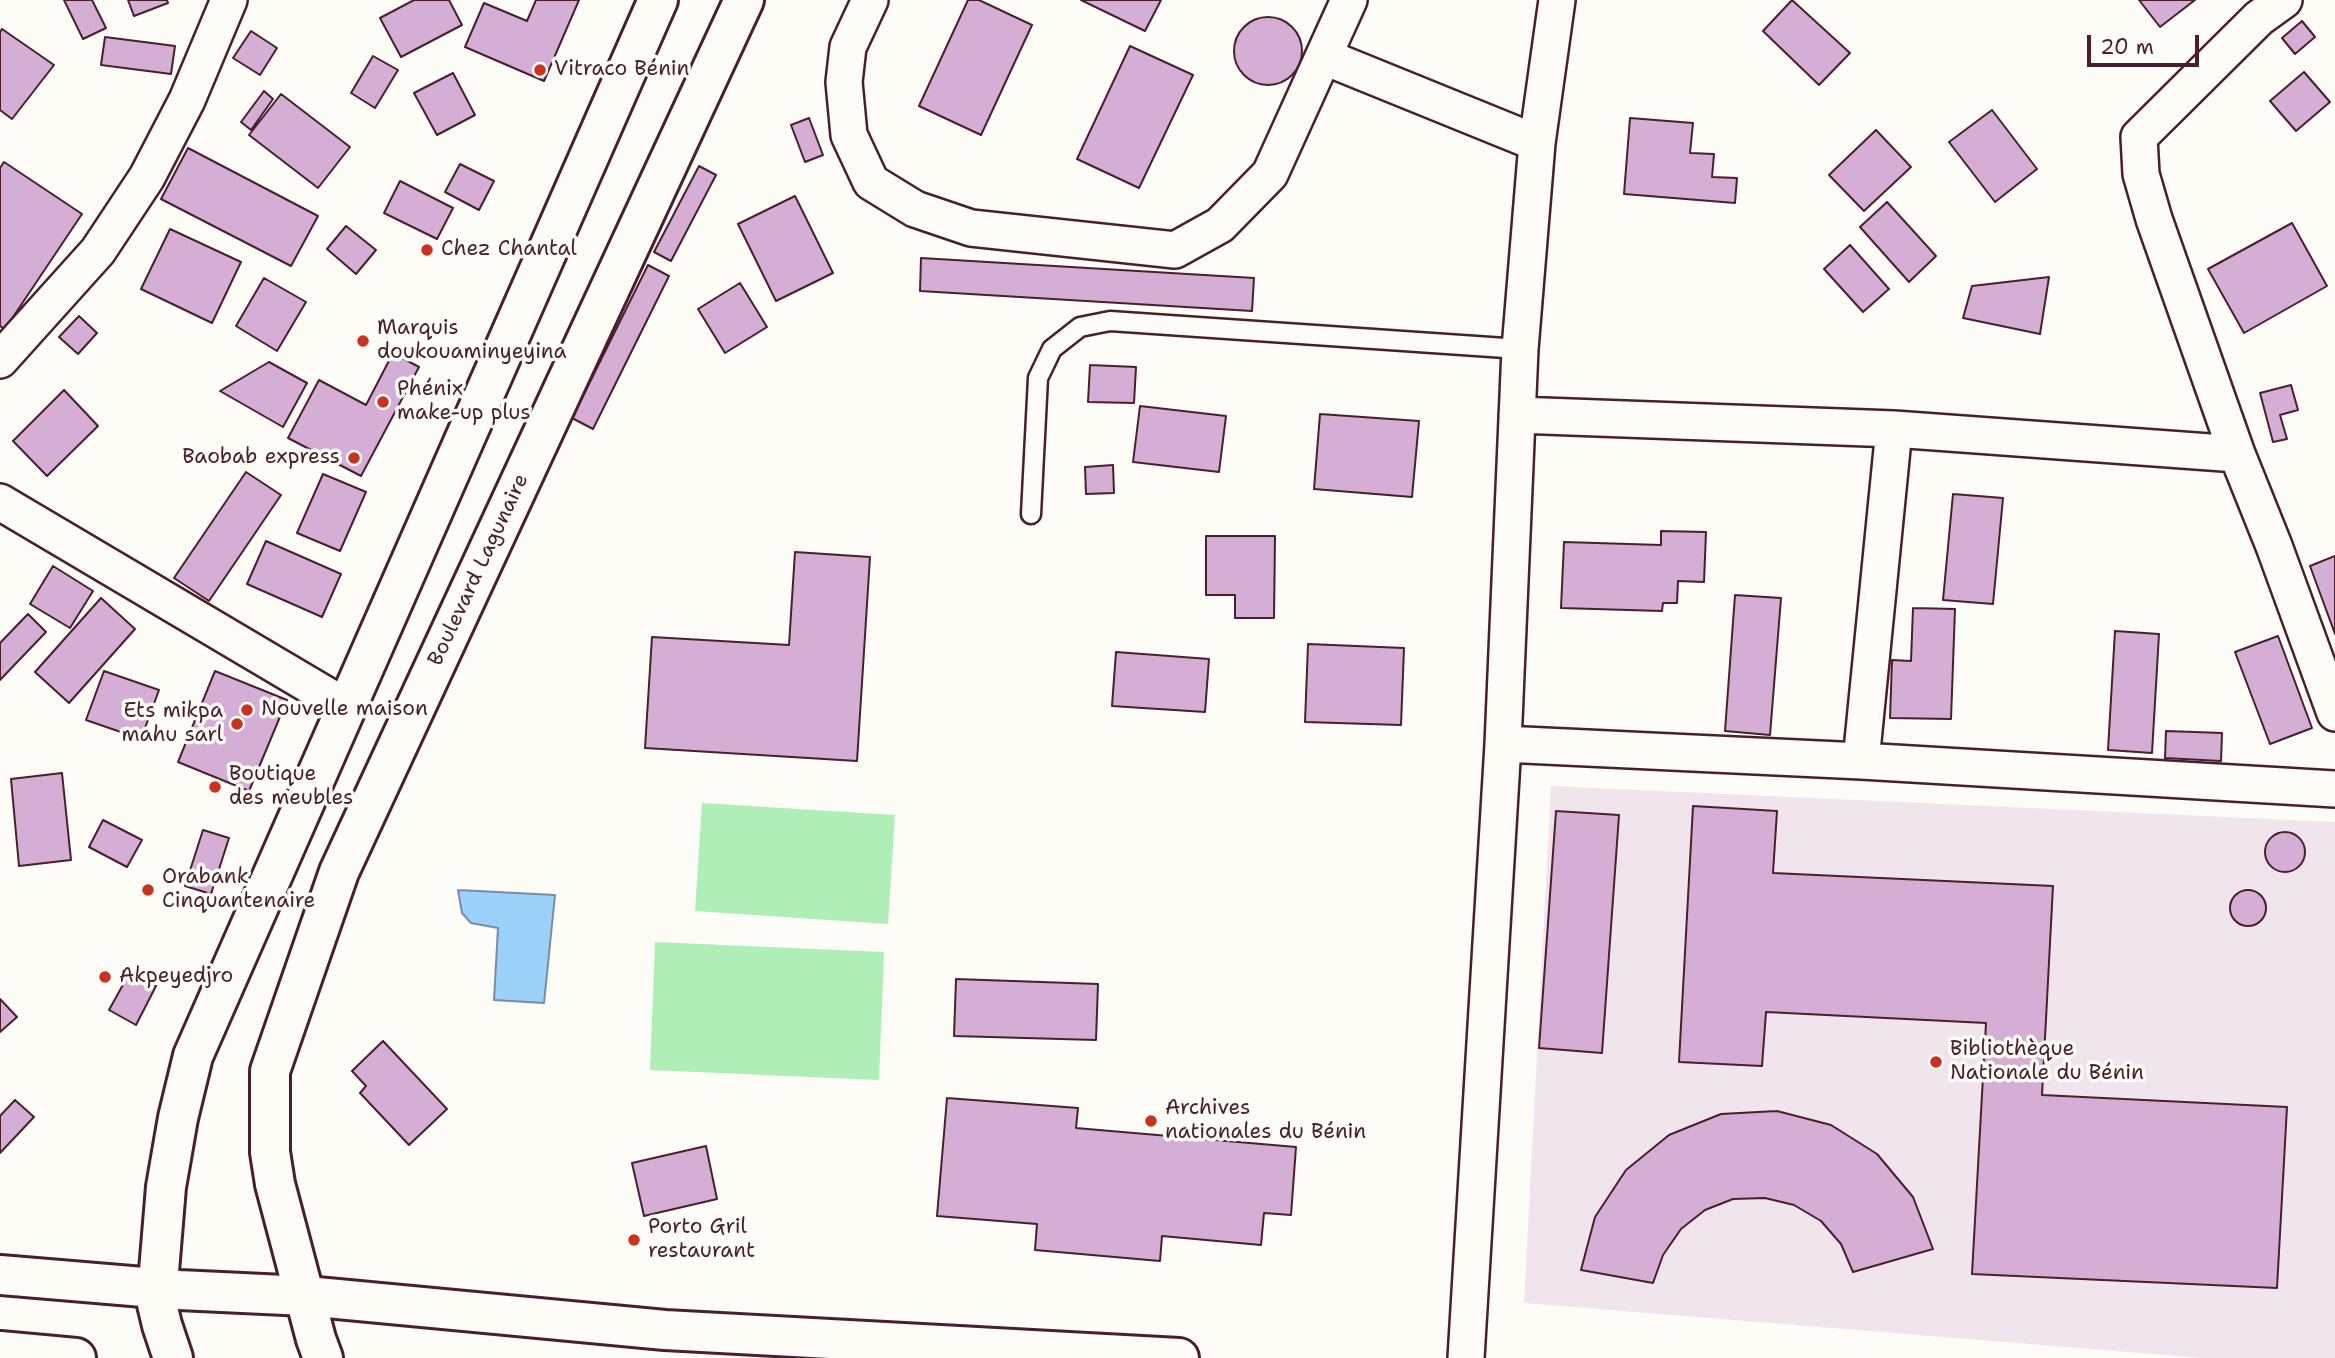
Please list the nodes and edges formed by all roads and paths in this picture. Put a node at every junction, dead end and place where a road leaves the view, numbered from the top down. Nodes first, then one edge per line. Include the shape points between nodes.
1 (229, 0) edge
2 (658, 0) edge
3 (744, 0) edge
4 (870, 0) edge
5 (1349, 0) edge
6 (1557, 0) edge
7 (2284, 0) edge
8 (1325, 57) junction
9 (1537, 143) junction
10 (1520, 349) junction
11 (0, 360) edge
12 (1517, 415) junction
13 (1894, 429) junction
14 (2237, 454) junction
15 (0, 502) edge
16 (1031, 514) dead end
17 (348, 708) junction
18 (2335, 713) edge
19 (1503, 744) junction
20 (1861, 761) junction
21 (2335, 789) edge
22 (0, 1275) edge
23 (158, 1288) junction
24 (306, 1296) junction
25 (0, 1351) edge
26 (76, 1358) edge
27 (173, 1358) edge
28 (323, 1358) edge
29 (1178, 1358) edge
30 (1466, 1358) edge

1 - 11 street via 187,100 147,177 98,251
2 - 17 main road
3 - 24 main road, Boulevard Lagunaire via 339,872 293,1000 270,1071 270,1152
4 - 8 street via 848,47 844,82 849,135 871,182 915,209 971,228 1175,250 1220,225 1270,174
5 - 8 street
6 - 9 street
7 - 14 street via 2259,18 2139,137 2141,174 2154,219
8 - 9 street
9 - 10 street
10 - 12 street
10 - 16 lane via 1110,321 1080,327 1052,349 1038,378
12 - 13 street
12 - 19 street
13 - 14 street
13 - 20 street
14 - 18 street
15 - 17 street
17 - 23 main road via 192,1056 166,1187
19 - 20 street
19 - 30 street
20 - 21 street
22 - 23 main road
23 - 24 main road
23 - 27 main road via 158,1310
24 - 28 main road, Boulevard Lagunaire
24 - 29 main road via 665,1330
25 - 26 main road

